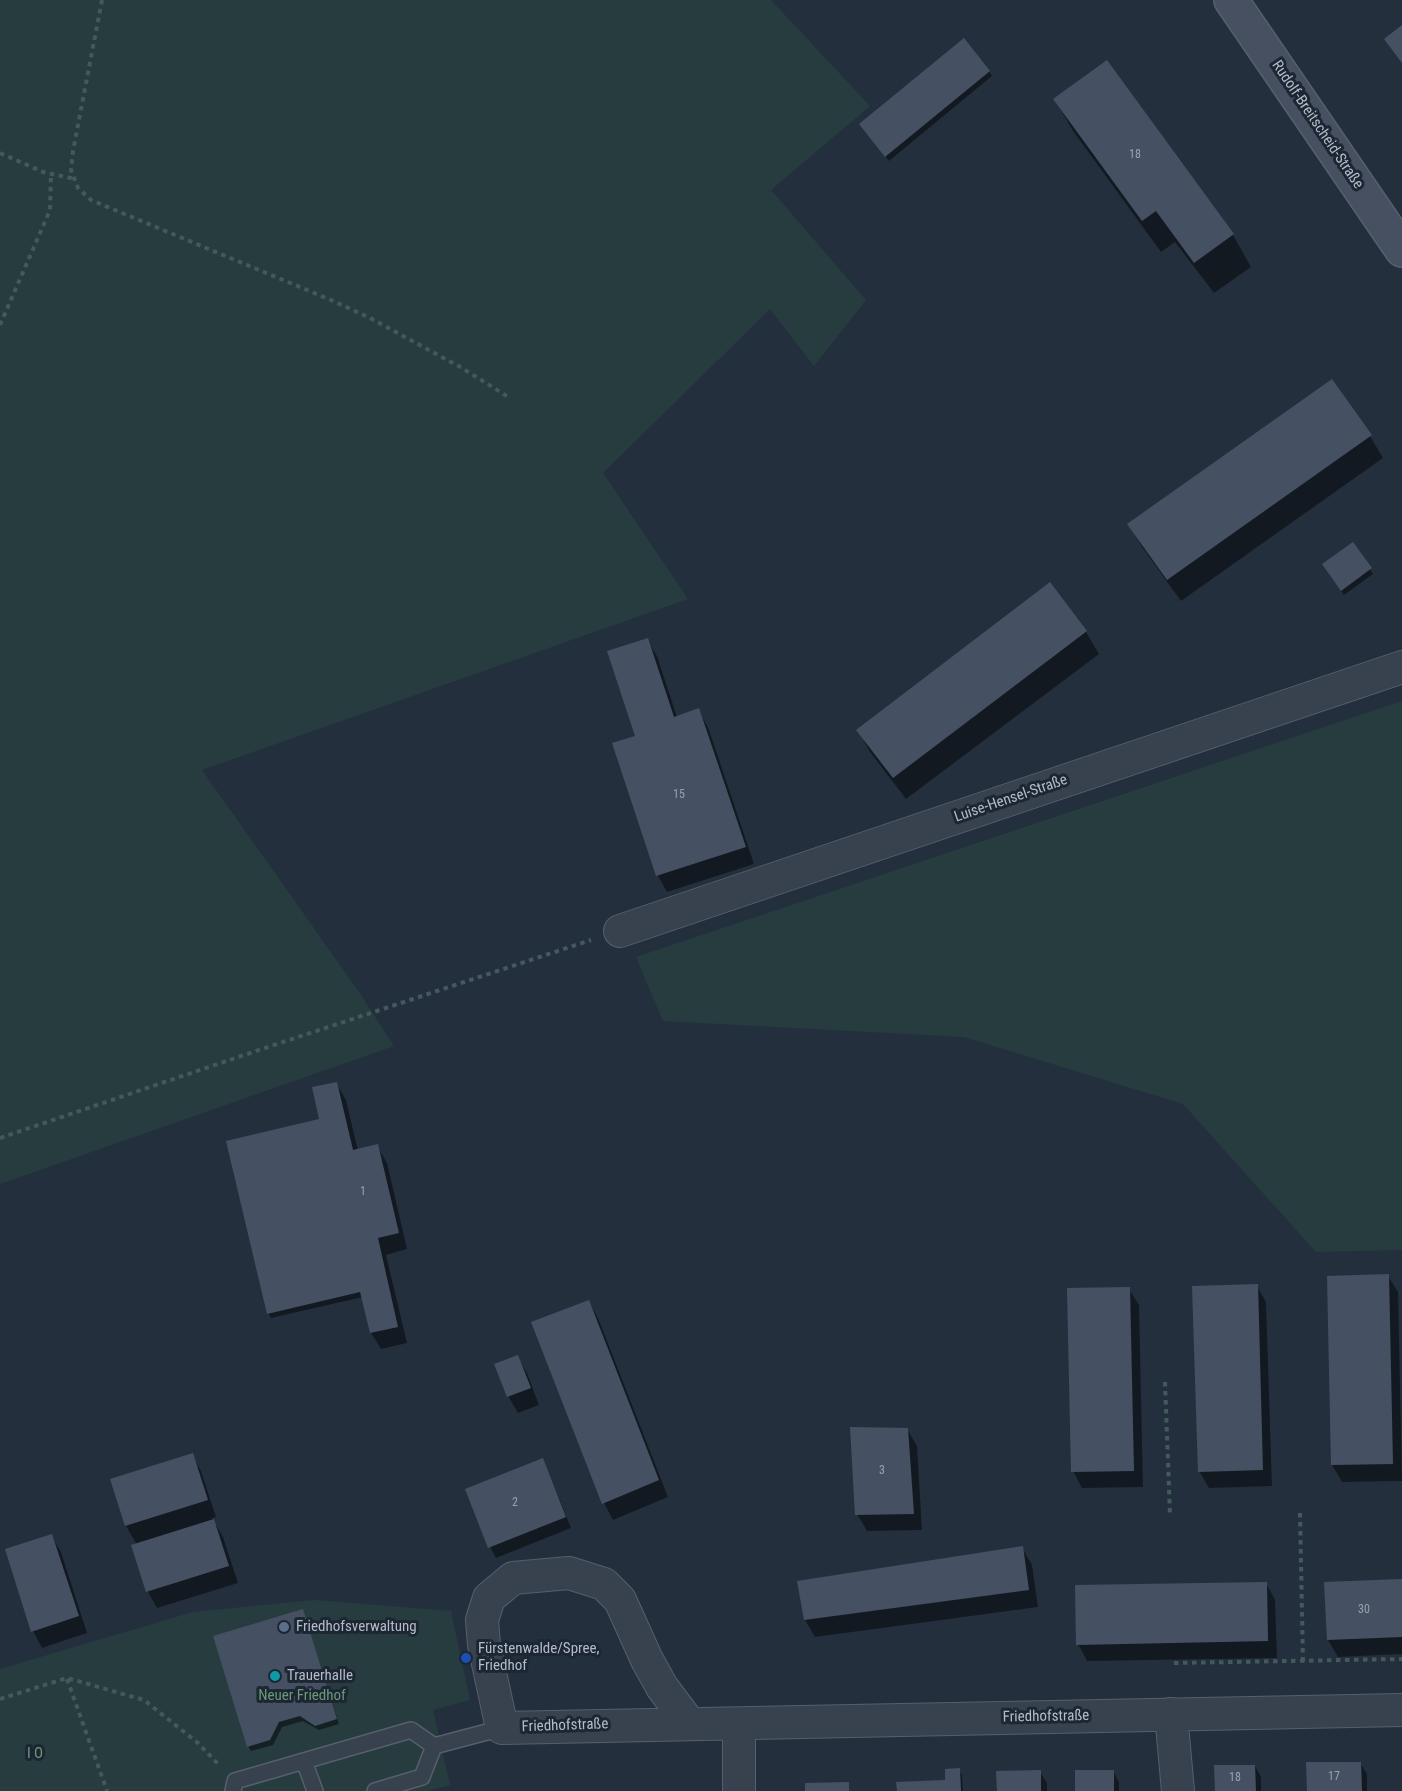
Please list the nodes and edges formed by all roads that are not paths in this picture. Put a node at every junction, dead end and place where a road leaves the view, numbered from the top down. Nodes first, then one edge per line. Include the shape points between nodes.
1 (1232, 0) edge
2 (1400, 242) edge
3 (1402, 667) edge
4 (620, 931) road end
5 (1402, 1710) edge
6 (1171, 1714) junction
7 (689, 1723) junction
8 (739, 1724) junction
9 (502, 1728) junction
10 (434, 1746) junction
11 (304, 1761) junction
12 (234, 1786) edge
13 (315, 1791) edge
14 (375, 1791) edge
15 (740, 1791) edge
16 (1178, 1791) edge

1 - 2 main road, Rudolf-Breitscheid-Straße
3 - 4 street, Luise-Hensel-Straße
5 - 6 street, Friedhofstraße
6 - 8 street, Friedhofstraße
6 - 16 street
7 - 8 street, Friedhofstraße
7 - 9 street, Friedhofstraße
7 - 9 street, Friedhofstraße via 662,1687 620,1600 604,1584 569,1574 513,1578 489,1598 482,1620 484,1645
8 - 15 street
9 - 10 lane
10 - 11 lane via 411,1730
10 - 14 lane via 422,1778
11 - 12 lane
11 - 13 lane

